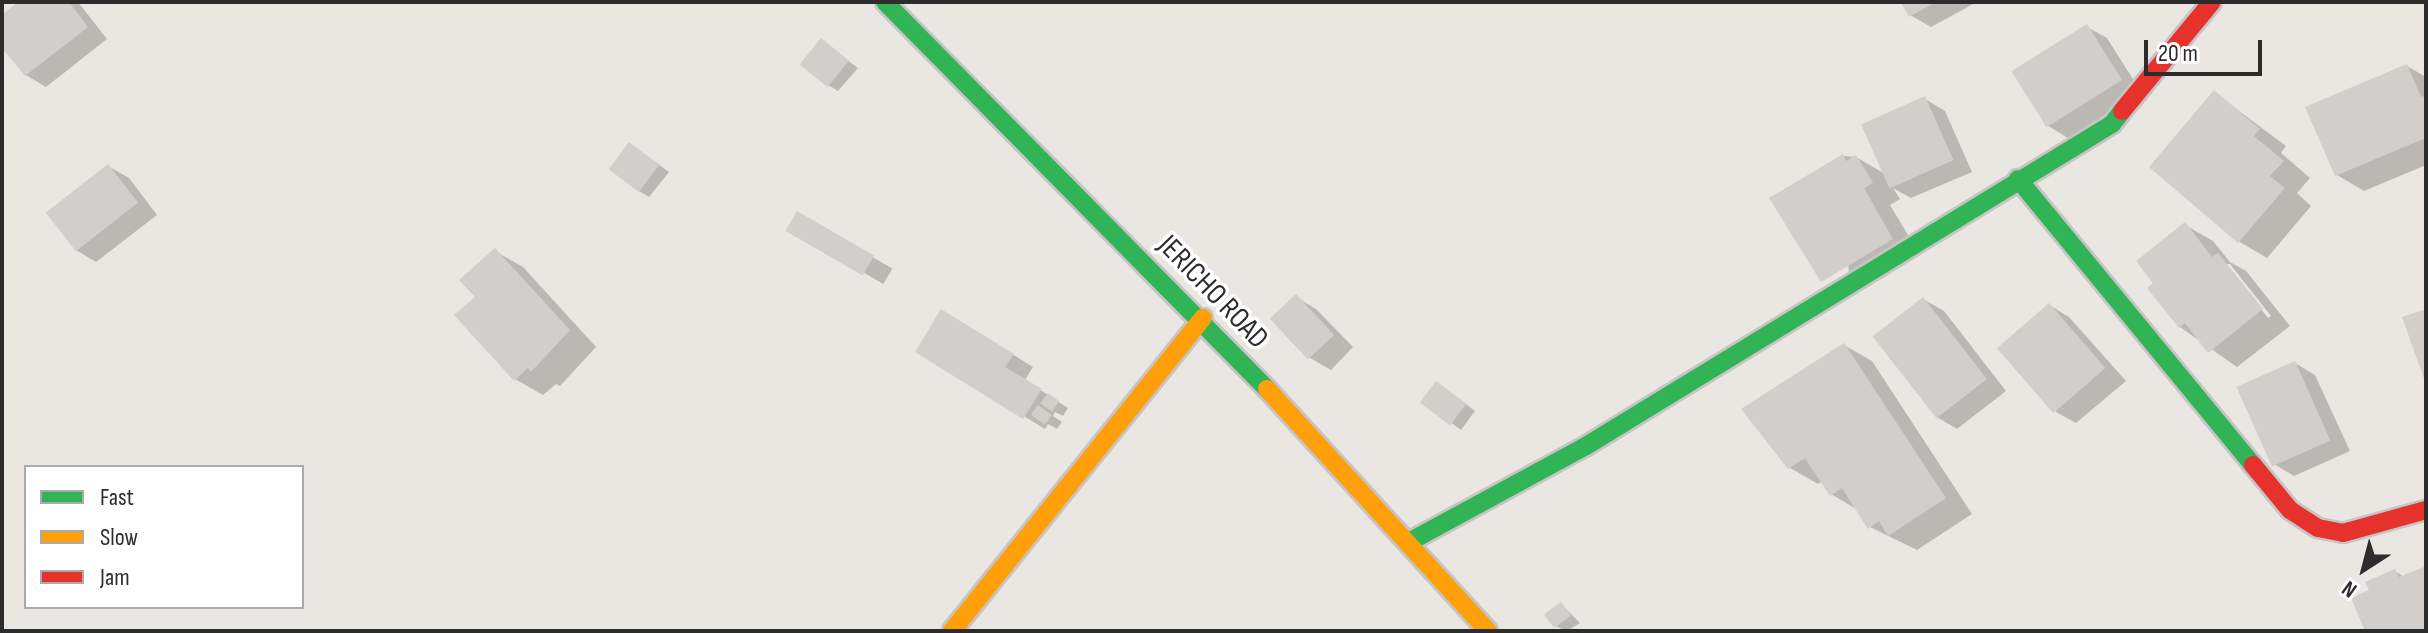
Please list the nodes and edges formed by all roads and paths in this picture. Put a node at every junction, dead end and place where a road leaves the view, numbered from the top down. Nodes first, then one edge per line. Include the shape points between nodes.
1 (885, 2) edge
2 (2212, 2) edge
3 (2018, 179) junction
4 (1203, 318) junction
5 (2426, 510) edge
6 (1409, 542) junction
7 (952, 631) edge
8 (1488, 631) edge

1 - 4 street, JERICHO ROAD
2 - 3 street via 2112,124
3 - 5 street via 2290,510 2318,528 2343,533
3 - 6 street via 1586,446
4 - 6 street, JERICHO ROAD
4 - 7 street
6 - 8 street, JERICHO ROAD

